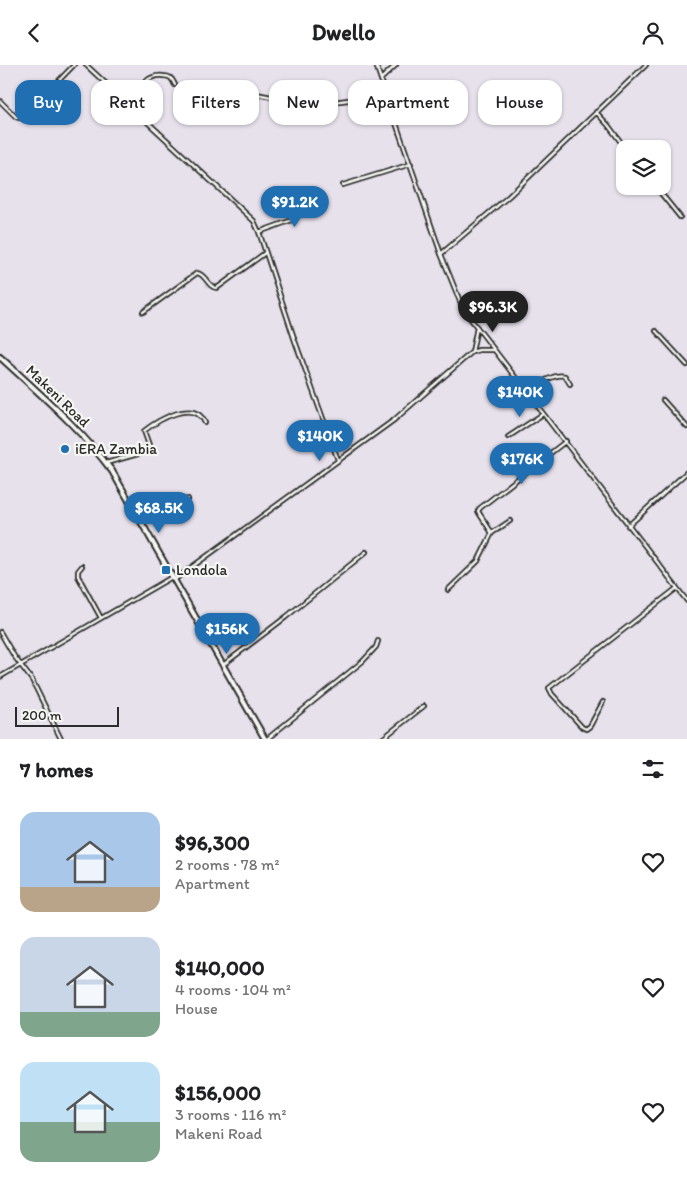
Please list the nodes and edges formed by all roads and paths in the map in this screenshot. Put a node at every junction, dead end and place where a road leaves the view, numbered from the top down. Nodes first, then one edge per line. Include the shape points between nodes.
1 (74, 65) edge
2 (86, 65) edge
3 (376, 65) edge
4 (396, 65) edge
5 (646, 65) edge
6 (381, 79) joint
7 (102, 80) edge
8 (147, 80) edge
9 (173, 82) edge
10 (259, 95) edge
11 (348, 100) edge
12 (0, 101) edge
13 (596, 112) junction
14 (151, 125) edge
15 (397, 125) edge
16 (619, 140) edge
17 (411, 164) junction
18 (343, 185) dead end
19 (662, 195) edge
20 (292, 202) dead end
21 (680, 217) dead end
22 (259, 232) junction
23 (265, 253) junction
24 (442, 253) junction
25 (143, 312) dead end
26 (477, 327) junction
27 (656, 331) dead end
28 (494, 349) junction
29 (472, 352) junction
30 (0, 357) edge
31 (687, 365) edge
32 (570, 384) dead end
33 (527, 393) junction
34 (664, 400) dead end
35 (543, 414) junction
36 (205, 423) dead end
37 (687, 427) edge
38 (508, 437) dead end
39 (566, 441) junction
40 (338, 460) junction
41 (106, 463) junction
42 (687, 472) edge
43 (188, 499) dead end
44 (141, 520) junction
45 (510, 521) dead end
46 (628, 526) junction
47 (492, 533) junction
48 (366, 552) dead end
49 (82, 566) dead end
50 (173, 579) junction
51 (677, 588) junction
52 (448, 590) dead end
53 (687, 601) edge
54 (101, 618) junction
55 (0, 632) edge
56 (378, 641) dead end
57 (20, 665) junction
58 (222, 666) junction
59 (0, 677) edge
60 (603, 702) dead end
61 (424, 706) dead end
62 (61, 739) edge
63 (266, 739) edge
64 (382, 739) edge

1 - 12 street via 20,117
2 - 7 street
3 - 6 street
4 - 6 street
5 - 13 street
8 - 9 street via 158,75 168,76
10 - 11 street via 303,103
13 - 16 street
13 - 24 street via 509,196
14 - 22 street via 254,221
15 - 17 street
17 - 18 street
17 - 24 street
19 - 21 street
20 - 22 street via 295,219
22 - 23 street
23 - 25 street via 217,288 197,273
23 - 40 street
24 - 26 street via 464,309
26 - 28 street
26 - 29 street
27 - 31 street
28 - 29 street
28 - 33 street
29 - 40 street via 394,420
30 - 41 main road, Makeni Road via 76,429
32 - 33 street via 561,375
33 - 35 street
34 - 37 street
35 - 38 street
35 - 39 street
36 - 41 street via 196,413 172,415 144,431 149,445 145,451
39 - 46 street
39 - 47 street via 480,507 478,511
40 - 50 street
41 - 44 main road, Makeni Road
42 - 46 street
43 - 44 street via 150,513
44 - 50 main road, Makeni Road
45 - 47 street
46 - 51 street
47 - 52 street via 478,561
48 - 58 street
49 - 54 street via 78,576
50 - 54 street
50 - 58 main road, Makeni Road
51 - 53 street
51 - 60 street via 549,688 586,729
54 - 57 street
55 - 57 street
56 - 63 street via 364,661
57 - 59 street
57 - 62 street via 32,680
58 - 63 main road, Makeni Road
61 - 64 street

